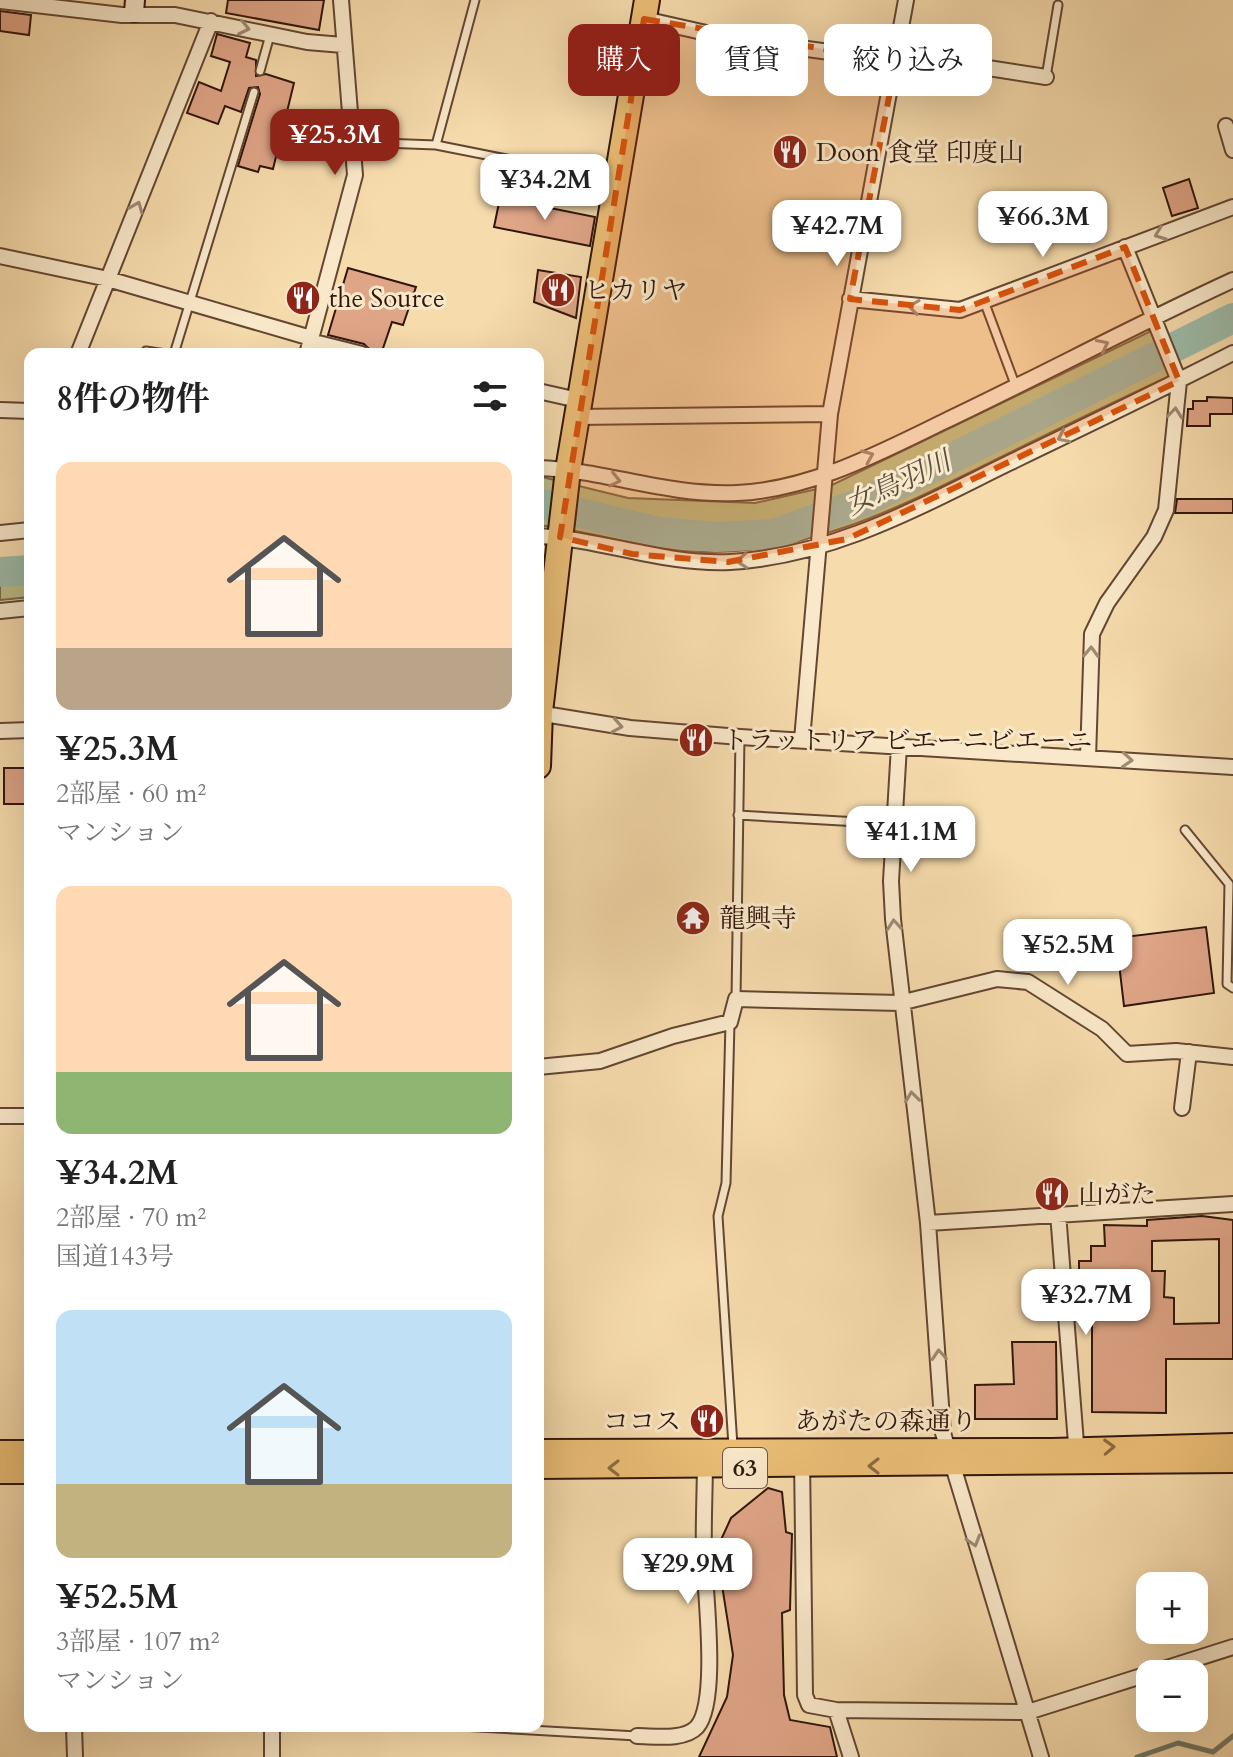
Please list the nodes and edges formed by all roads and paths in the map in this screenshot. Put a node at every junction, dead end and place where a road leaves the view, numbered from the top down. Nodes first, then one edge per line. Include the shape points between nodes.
1 (341, 0) edge
2 (475, 0) edge
3 (906, 0) edge
4 (0, 1) edge
5 (1058, 5) dead end
6 (135, 6) edge
7 (646, 10) edge
8 (211, 21) junction
9 (902, 24) edge
10 (270, 34) junction
11 (343, 45) junction
12 (824, 49) edge
13 (992, 70) edge
14 (260, 71) dead end
15 (1046, 77) joint
16 (254, 92) dead end
17 (889, 96) edge
18 (1226, 126) dead end
19 (355, 142) junction
20 (436, 145) junction
21 (1233, 150) edge
22 (614, 181) junction
23 (1233, 207) edge
24 (1125, 247) junction
25 (0, 256) edge
26 (108, 279) junction
27 (1233, 280) edge
28 (850, 299) junction
29 (984, 301) junction
30 (188, 302) junction
31 (1155, 321) junction
32 (309, 345) edge
33 (80, 348) edge
34 (176, 348) edge
35 (1233, 353) edge
36 (1177, 377) junction
37 (1016, 387) junction
38 (544, 394) edge
39 (577, 409) junction
40 (0, 410) edge
41 (24, 411) edge
42 (830, 414) junction
43 (544, 469) edge
44 (567, 474) junction
45 (825, 478) junction
46 (24, 531) edge
47 (0, 533) edge
48 (553, 535) edge
49 (819, 545) junction
50 (24, 609) edge
51 (0, 611) edge
52 (544, 649) edge
53 (544, 713) edge
54 (24, 730) edge
55 (0, 731) edge
56 (740, 737) junction
57 (802, 740) junction
58 (899, 746) junction
59 (1088, 758) junction
60 (1233, 767) edge
61 (738, 815) junction
62 (894, 824) junction
63 (1185, 830) dead end
64 (1233, 988) edge
65 (736, 999) junction
66 (900, 1003) junction
67 (730, 1022) junction
68 (1189, 1052) junction
69 (1233, 1057) edge
70 (544, 1066) edge
71 (1182, 1108) dead end
72 (0, 1116) edge
73 (24, 1116) edge
74 (1233, 1204) edge
75 (1058, 1213) junction
76 (928, 1223) junction
77 (1233, 1444) edge
78 (544, 1450) edge
79 (0, 1453) edge
80 (24, 1453) edge
81 (1077, 1456) junction
82 (802, 1458) junction
83 (949, 1458) junction
84 (705, 1459) junction
85 (734, 1459) junction
86 (1233, 1462) edge
87 (544, 1468) edge
88 (0, 1471) edge
89 (24, 1471) edge
90 (1233, 1647) edge
91 (836, 1710) junction
92 (1028, 1712) junction
93 (544, 1731) edge
94 (74, 1732) edge
95 (272, 1732) edge
96 (637, 1736) joint
97 (75, 1757) edge
98 (272, 1757) edge
99 (851, 1757) edge
100 (1041, 1757) edge

1 - 11 street
2 - 20 lane
3 - 9 street
4 - 6 street via 122,15
5 - 15 lane
6 - 8 street
7 - 12 street via 733,39
7 - 22 highway
8 -> 10 street
26 -> 8 street
10 - 11 street
10 - 14 lane
11 - 19 street
13 - 15 street
16 - 30 lane
17 - 28 street
18 - 21 street
19 - 20 lane
19 - 32 street via 355,175
20 - 22 lane
22 - 39 highway
23 -> 24 street
24 - 29 street
24 - 31 street
25 - 26 street
26 - 30 street
26 - 33 street
27 - 31 street
29 -> 28 street via 960,310 934,310
28 - 42 street
29 - 37 lane
30 - 32 street
30 - 34 lane
31 - 36 street
37 -> 31 street
35 - 36 street
36 -> 49 street via 913,512
59 -> 36 street via 1092,634 1166,510
45 -> 37 street
38 - 39 street
39 - 42 street
39 - 44 highway
40 - 41 street
42 - 45 street
43 - 44 street
44 -> 45 street via 712,493
44 - 48 highway
45 - 49 street
46 - 47 street
49 -> 48 street via 764,559 698,561 632,554
48 - 52 highway
49 - 57 street
50 - 51 street
53 -> 56 street via 630,728
54 - 55 street
56 - 57 street
56 - 61 lane
57 - 58 street
58 - 59 street
58 - 62 street
59 -> 60 street
61 - 62 lane
61 - 65 lane
66 -> 62 street via 891,881
63 - 64 lane via 1229,884 1227,984
65 - 66 street
65 - 67 street
66 - 68 street via 997,979 1028,982 1102,1029 1127,1054
76 -> 66 street
67 - 70 street via 600,1061
67 - 85 lane via 726,1183 718,1216
68 - 69 street
68 - 71 street
72 - 73 street
74 - 75 street
75 - 76 street
75 - 81 street
83 -> 76 street
81 -> 77 main road, あがたの森通り / 63
78 - 84 main road, あがたの森通り / 63
79 - 80 highway
81 - 83 main road, あがたの森通り / 63
81 - 86 main road, あがたの森通り / 63
82 - 83 main road, あがたの森通り / 63
82 - 85 main road, あがたの森通り / 63
82 - 91 street via 805,1695 809,1705
83 -> 92 street
84 - 85 main road, あがたの森通り / 63
84 -> 87 main road, あがたの森通り / 63
84 - 96 street via 707,1702 697,1727 686,1734
88 - 89 highway
90 - 92 street
91 - 92 street
91 - 99 street
92 - 100 street
93 - 96 lane
94 - 97 street
95 - 98 street

